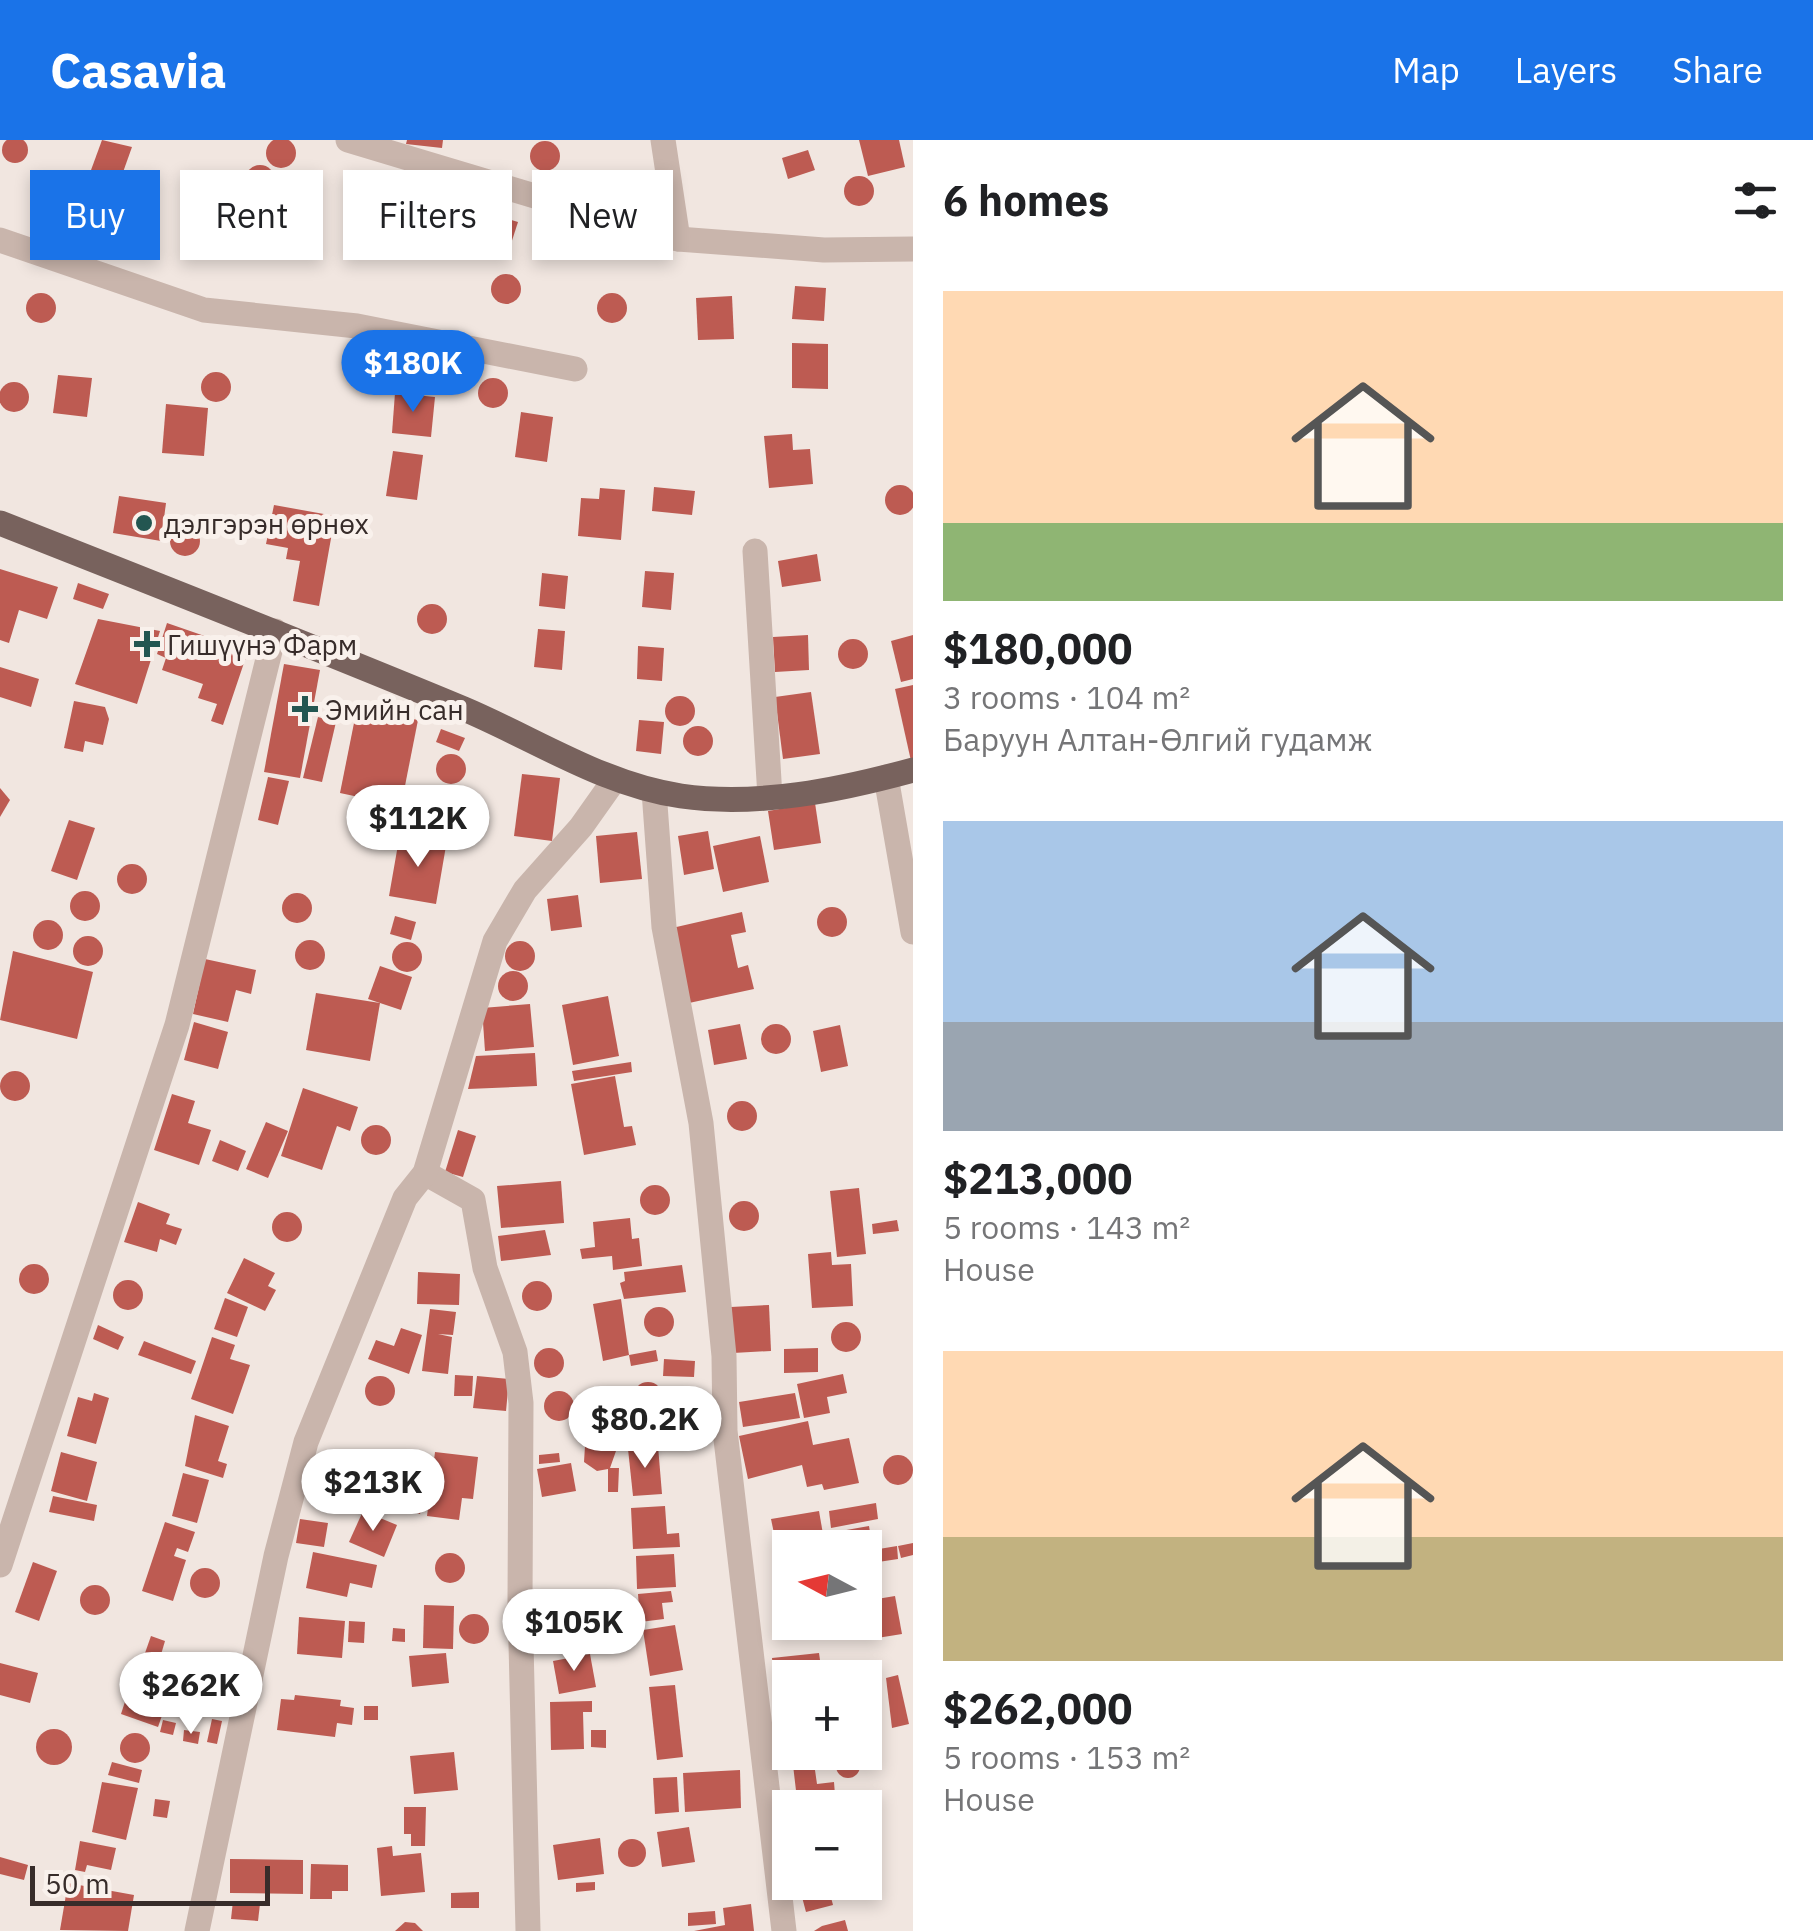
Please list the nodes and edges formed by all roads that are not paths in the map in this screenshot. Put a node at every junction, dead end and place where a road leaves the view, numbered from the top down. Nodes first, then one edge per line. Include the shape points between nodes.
1 (348, 140) edge
2 (663, 140) edge
3 (379, 145) edge
4 (678, 239) junction
5 (0, 240) edge
6 (913, 249) edge
7 (575, 369) dead end
8 (0, 523) edge
9 (755, 550) dead end
10 (276, 631) junction
11 (913, 770) edge
12 (615, 778) junction
13 (886, 778) junction
14 (654, 791) junction
15 (770, 797) junction
16 (913, 932) edge
17 (425, 1173) junction
18 (0, 1565) edge
19 (197, 1931) edge
20 (528, 1931) edge
21 (784, 1931) edge

1 - 3 street
2 - 4 street
3 - 4 street
4 - 6 street
5 - 7 street via 204,310 357,326
8 - 10 main road
9 - 15 street
10 - 12 main road
10 - 18 street via 177,1025
11 - 13 main road
12 - 14 main road
12 - 17 street via 525,890 496,940
13 - 15 main road
13 - 16 street
14 - 15 main road
14 - 21 street via 664,927 701,1123 725,1431
17 - 19 street via 404,1198 306,1442
17 - 20 street via 473,1200 486,1268 514,1352 521,1404

